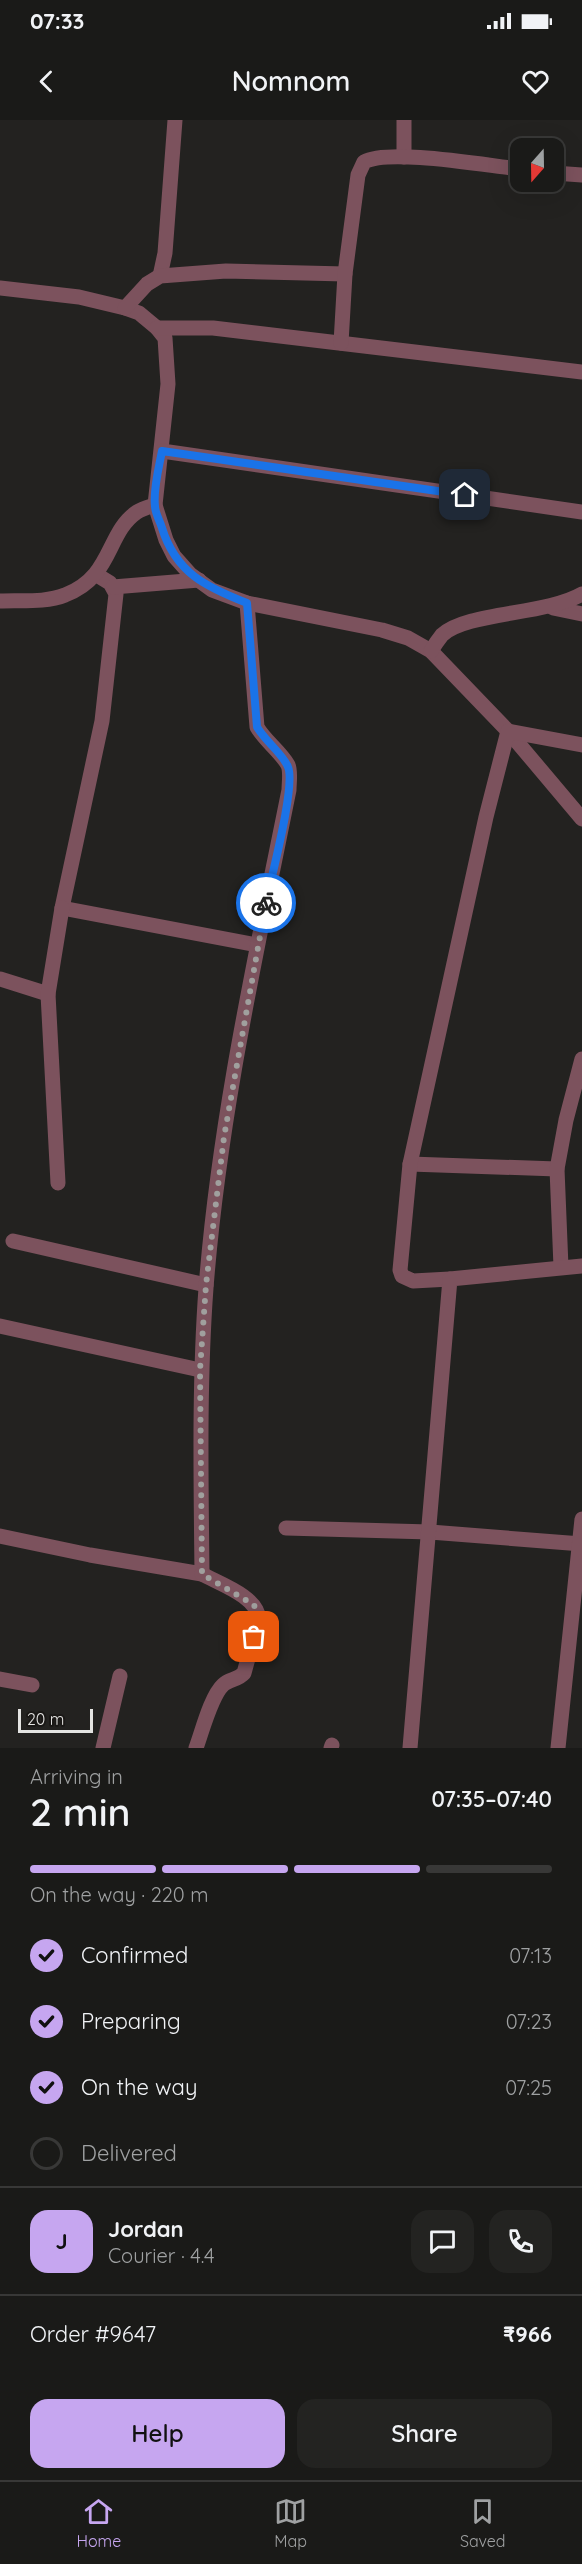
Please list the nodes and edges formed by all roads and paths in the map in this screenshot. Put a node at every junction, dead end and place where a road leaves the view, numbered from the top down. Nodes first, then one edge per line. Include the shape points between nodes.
1 (175, 120) edge
2 (404, 120) edge
3 (404, 157) junction
4 (510, 168) edge
5 (564, 174) edge
6 (582, 175) edge
7 (345, 274) junction
8 (160, 276) junction
9 (0, 288) edge
10 (125, 308) junction
11 (157, 328) junction
12 (341, 343) junction
13 (582, 372) edge
14 (162, 451) junction
15 (155, 506) junction
16 (582, 512) edge
17 (97, 575) junction
18 (199, 580) junction
19 (113, 587) junction
20 (582, 594) edge
21 (0, 601) edge
22 (247, 603) junction
23 (549, 608) junction
24 (582, 614) edge
25 (431, 651) junction
26 (508, 731) junction
27 (582, 745) edge
28 (582, 819) edge
29 (62, 908) junction
30 (257, 945) junction
31 (0, 979) edge
32 (48, 994) junction
33 (581, 1067) edge
34 (411, 1164) junction
35 (557, 1169) junction
36 (58, 1183) dead end
37 (13, 1241) dead end
38 (582, 1266) edge
39 (561, 1267) junction
40 (450, 1279) junction
41 (206, 1285) junction
42 (0, 1326) edge
43 (200, 1370) junction
44 (582, 1519) edge
45 (286, 1528) dead end
46 (430, 1532) junction
47 (0, 1536) edge
48 (581, 1544) edge
49 (202, 1574) junction
50 (120, 1676) dead end
51 (0, 1679) edge
52 (32, 1685) dead end
53 (103, 1748) edge
54 (196, 1748) edge
55 (410, 1748) edge
56 (558, 1748) edge

1 - 8 street
2 - 3 street
3 - 4 street
3 - 7 street via 367,160 360,168
5 - 6 street
7 - 8 street via 226,271
7 - 12 street
8 - 10 street
9 - 10 street via 79,297
10 - 11 street via 139,313
11 - 12 street via 213,328
11 - 14 street via 165,338 167,350
12 - 13 street
14 - 15 street
14 - 16 street
15 - 17 street via 138,511 128,520
15 - 18 street via 174,556
17 - 19 street
17 - 21 street via 63,597
18 - 19 street
18 - 22 street via 212,590
19 - 29 street via 116,594 102,721
20 - 23 street
22 - 25 street via 382,630
22 - 30 street via 257,727 288,766 290,775
23 - 24 street
23 - 25 street via 452,628
25 - 26 street
26 - 27 street
26 - 28 street
26 - 34 street
29 - 30 street
29 - 32 street
30 - 41 street via 224,1137
31 - 32 street
32 - 36 street
33 - 35 street
34 - 35 street
34 - 40 street via 402,1276 412,1281
35 - 39 street
37 - 41 street
38 - 39 street
39 - 40 street
40 - 46 street
41 - 43 street
42 - 43 street
43 - 49 street
44 - 48 street
45 - 46 street
46 - 48 street
46 - 55 street
47 - 49 street
48 - 56 street
49 - 54 street via 254,1605 259,1619 244,1674 226,1682 218,1691
50 - 53 street
51 - 52 street

